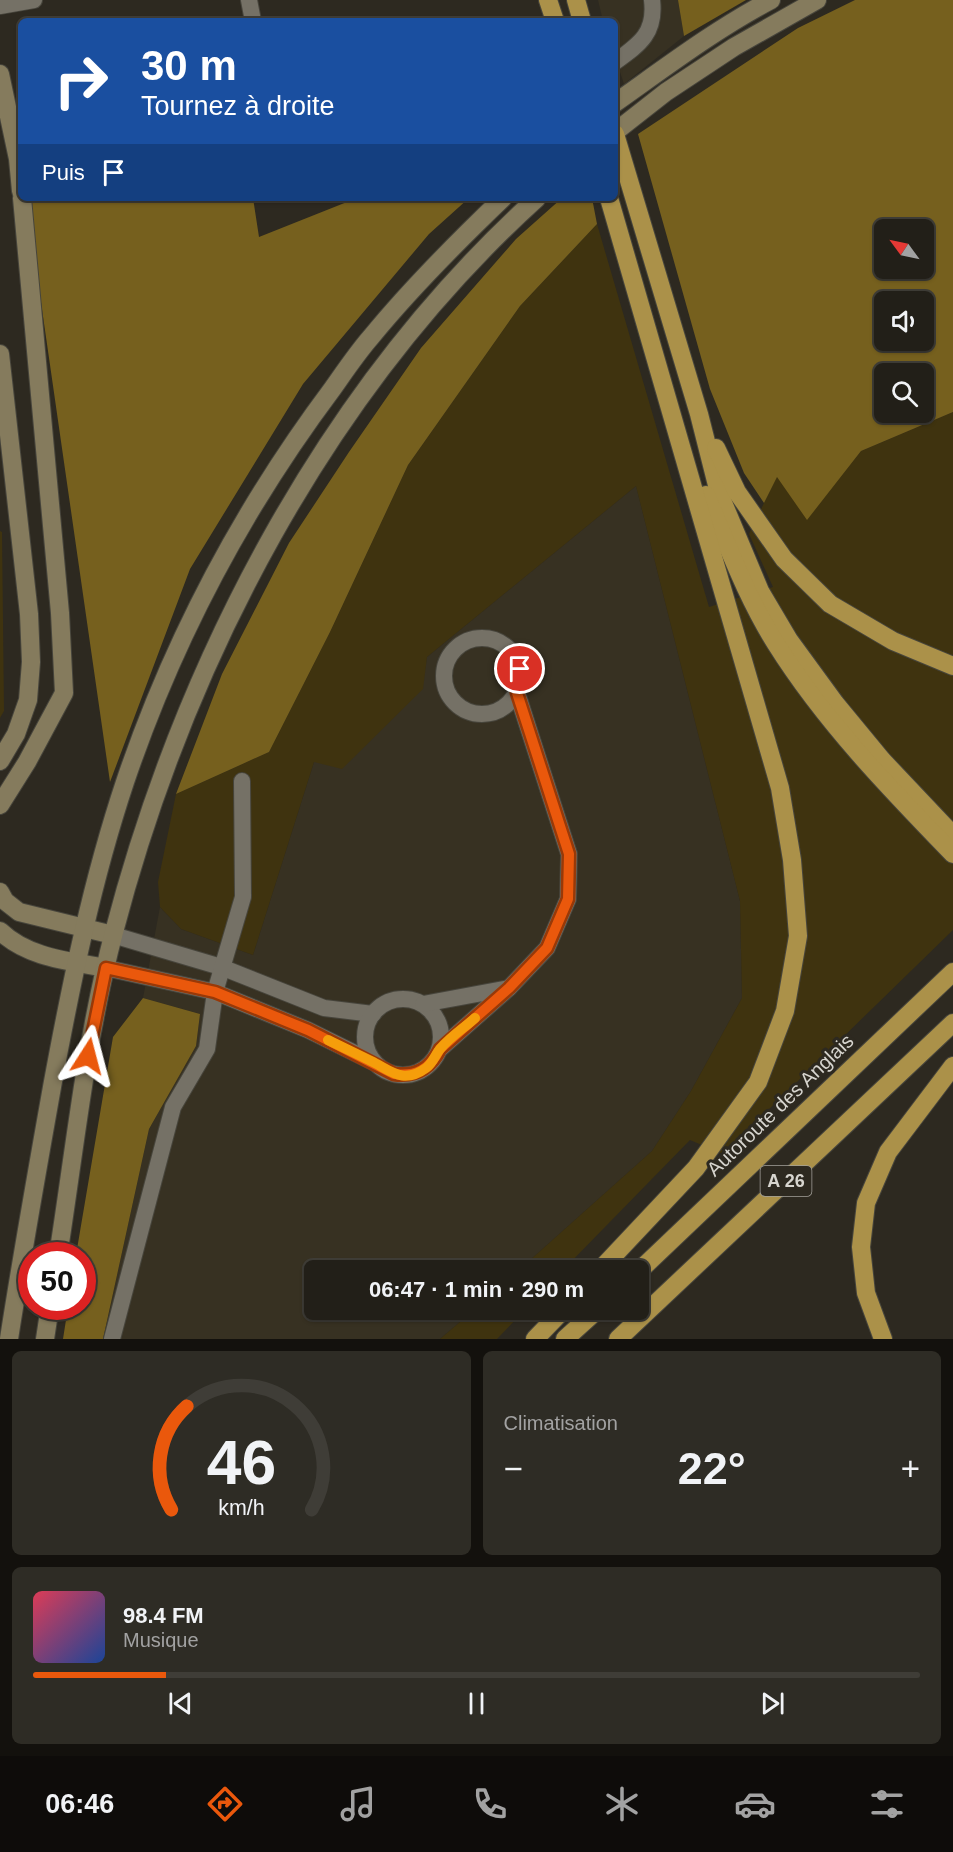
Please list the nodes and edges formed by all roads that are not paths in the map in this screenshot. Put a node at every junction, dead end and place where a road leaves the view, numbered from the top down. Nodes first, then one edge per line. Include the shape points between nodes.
1 (34, 0) edge
2 (249, 0) edge
3 (548, 0) edge
4 (652, 0) edge
5 (771, 0) edge
6 (817, 0) edge
7 (0, 6) edge
8 (252, 18) edge
9 (554, 18) edge
10 (618, 60) edge
11 (0, 74) edge
12 (618, 101) edge
13 (618, 131) edge
14 (618, 143) edge
15 (18, 159) edge
16 (22, 201) edge
17 (500, 201) edge
18 (534, 201) edge
19 (610, 201) edge
20 (0, 354) edge
21 (699, 414) junction
22 (679, 433) junction
23 (953, 666) edge
24 (517, 693) junction
25 (0, 761) edge
26 (242, 781) dead end
27 (0, 805) edge
28 (930, 821) junction
29 (953, 835) edge
30 (953, 854) edge
31 (0, 892) edge
32 (85, 928) junction
33 (0, 931) edge
34 (113, 935) junction
35 (76, 962) junction
36 (221, 967) junction
37 (106, 968) junction
38 (953, 972) edge
39 (509, 988) junction
40 (215, 992) junction
41 (423, 1004) junction
42 (373, 1014) junction
43 (953, 1023) edge
44 (440, 1049) junction
45 (375, 1063) junction
46 (953, 1066) edge
47 (60, 1242) edge
48 (609, 1260) edge
49 (649, 1261) edge
50 (48, 1320) edge
51 (553, 1320) edge
52 (586, 1320) edge
53 (9, 1339) edge
54 (45, 1339) edge
55 (112, 1339) edge
56 (535, 1339) edge
57 (565, 1339) edge
58 (618, 1339) edge
59 (883, 1339) edge

1 - 7 street
2 - 8 street
3 - 9 highway
4 - 10 street via 649,30 642,41
5 - 12 main road via 747,12
6 - 13 main road via 666,92
11 - 15 main road
14 - 21 highway
16 - 27 main road via 64,693
17 - 32 main road via 441,258 370,338 301,430 242,524 194,611 157,696 125,781
18 - 34 main road via 498,233 431,306 369,386 315,466 255,569 213,651 176,743
19 - 22 highway
20 - 25 main road via 31,662 28,700 16,734
21 - 23 highway via 737,492 784,559 830,604 893,641
21 - 28 highway via 719,493 760,591 789,640 835,703
22 - 28 highway via 750,598 777,645 825,714
22 - 48 highway via 780,788 792,860 798,936 785,1011 758,1082 696,1168
24 - 24 street via 510,704 492,713 472,714 460,709 445,687 447,661 453,651 474,638 498,641 512,653 520,669
24 - 39 street via 569,854 568,899 547,948
26 - 36 street via 243,897
28 - 29 highway
28 - 30 highway
31 - 32 main road via 19,912
32 - 34 main road
32 - 35 main road
33 - 35 main road via 37,954
34 - 36 street
34 - 37 main road
35 - 37 main road
35 - 53 main road
36 - 40 street
36 - 42 street via 324,1008
37 - 40 street
37 - 47 main road via 74,1138
38 - 49 highway, Autoroute des Anglais / A 26
39 - 41 street
39 - 44 street
40 - 45 street
40 - 55 street via 207,1049 173,1107
41 - 42 street via 401,999 381,1006
41 - 44 street via 439,1024
42 - 45 street via 365,1039
43 - 58 highway, A 26
44 - 45 street via 426,1068 405,1076
46 - 59 highway via 888,1152 866,1203 861,1247 866,1293
50 - 54 main road
51 - 56 highway
52 - 57 highway

